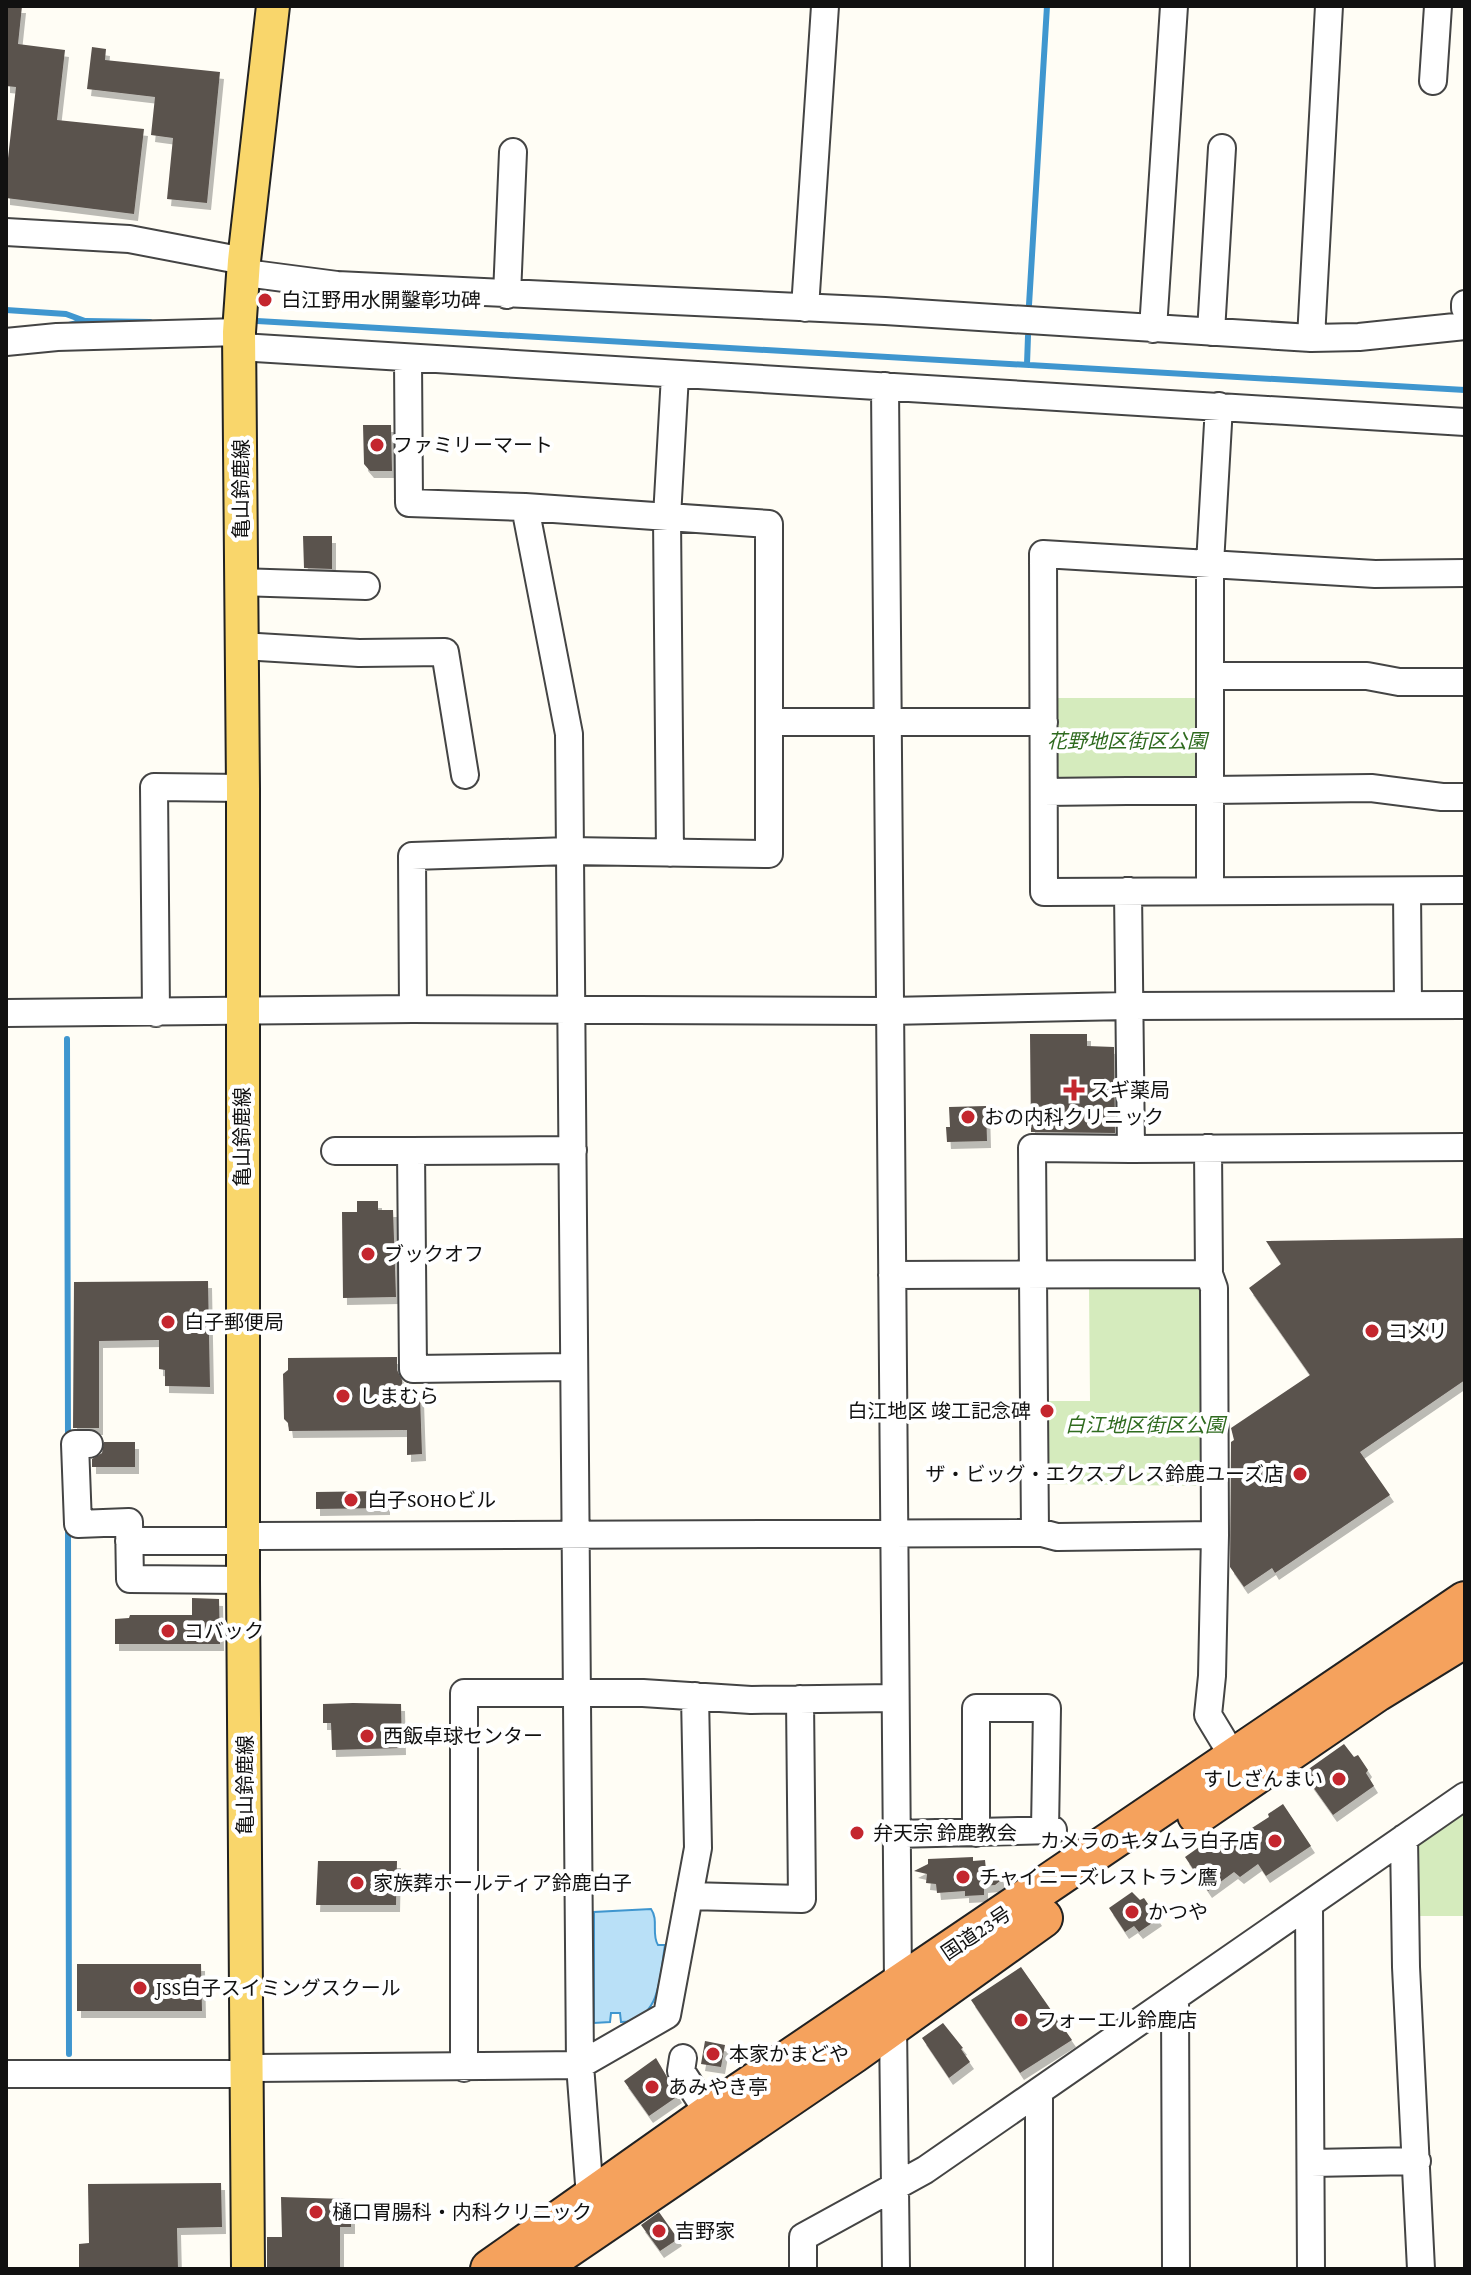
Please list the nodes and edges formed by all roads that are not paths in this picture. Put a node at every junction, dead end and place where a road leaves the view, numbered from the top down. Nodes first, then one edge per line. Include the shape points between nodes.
1 (273, 6) edge
2 (825, 6) edge
3 (1174, 6) edge
4 (1329, 6) edge
5 (1438, 6) edge
6 (1433, 81) dead end
7 (1222, 148) dead end
8 (513, 152) dead end
9 (6, 232) edge
10 (248, 268) junction
11 (507, 295) junction
12 (805, 308) junction
13 (1465, 326) edge
14 (1153, 329) junction
15 (1211, 332) junction
16 (1311, 338) junction
17 (240, 340) junction
18 (6, 342) edge
19 (408, 359) junction
20 (675, 375) junction
21 (885, 386) junction
22 (1219, 406) junction
23 (1465, 422) edge
24 (525, 507) junction
25 (667, 517) junction
26 (1210, 564) junction
27 (1465, 573) edge
28 (242, 582) junction
29 (366, 586) dead end
30 (242, 646) junction
31 (1210, 676) junction
32 (1465, 682) edge
33 (771, 722) junction
34 (1044, 722) junction
35 (886, 724) junction
36 (465, 775) dead end
37 (243, 788) junction
38 (1209, 791) junction
39 (1044, 792) junction
40 (1465, 797) edge
41 (569, 851) junction
42 (670, 853) junction
43 (1465, 890) edge
44 (1128, 891) junction
45 (1210, 891) junction
46 (1407, 891) junction
47 (1408, 1004) junction
48 (1465, 1005) edge
49 (1128, 1006) junction
50 (413, 1009) junction
51 (570, 1009) junction
52 (889, 1011) junction
53 (241, 1012) junction
54 (6, 1013) edge
55 (156, 1013) junction
56 (1465, 1147) edge
57 (1208, 1148) junction
58 (1131, 1149) junction
59 (573, 1150) junction
60 (335, 1151) dead end
61 (411, 1151) junction
62 (1035, 1274) junction
63 (1209, 1274) junction
64 (892, 1275) junction
65 (574, 1367) junction
66 (88, 1451) dead end
67 (895, 1533) junction
68 (1035, 1533) junction
69 (1215, 1535) junction
70 (574, 1536) junction
71 (244, 1539) junction
72 (129, 1541) junction
73 (243, 1580) junction
74 (1465, 1601) edge
75 (1465, 1638) edge
76 (576, 1692) junction
77 (695, 1696) junction
78 (894, 1698) junction
79 (800, 1699) junction
80 (1234, 1758) junction
81 (1465, 1796) edge
82 (976, 1833) junction
83 (895, 1834) junction
84 (1404, 1838) junction
85 (689, 1896) junction
86 (1309, 1905) junction
87 (898, 1985) junction
88 (1175, 1997) junction
89 (893, 2025) junction
90 (683, 2058) dead end
91 (580, 2065) junction
92 (464, 2068) junction
93 (247, 2071) junction
94 (6, 2074) edge
95 (1039, 2091) junction
96 (709, 2114) junction
97 (1417, 2161) junction
98 (1311, 2163) junction
99 (895, 2186) junction
100 (590, 2197) junction
101 (248, 2269) edge
102 (490, 2269) edge
103 (537, 2269) edge
104 (803, 2269) edge
105 (896, 2269) edge
106 (1039, 2269) edge
107 (1176, 2269) edge
108 (1311, 2269) edge
109 (1421, 2269) edge

1 - 10 main road, 亀山鈴鹿線
2 - 12 street
3 - 14 street
4 - 16 street
5 - 6 street
7 - 15 street
8 - 11 street
9 - 10 street via 129,239
10 - 11 street via 337,285
10 - 17 main road, 亀山鈴鹿線
11 - 12 street
12 - 14 street
13 - 16 street
14 - 15 street
15 - 16 street
17 - 18 street via 57,337
17 - 19 street
17 - 28 main road, 亀山鈴鹿線
19 - 20 street
19 - 24 street via 409,503
20 - 21 street
20 - 25 street
21 - 22 street
21 - 35 street
22 - 23 street
22 - 26 street
24 - 25 street
24 - 41 street via 569,734
25 - 33 street via 769,524
25 - 42 street
26 - 27 street via 1375,574
26 - 31 street
26 - 34 street via 1043,554
28 - 29 street
28 - 30 main road, 亀山鈴鹿線
30 - 36 street via 445,652
30 - 37 main road, 亀山鈴鹿線
31 - 32 street
31 - 38 street
33 - 35 street
33 - 42 street via 769,854
34 - 35 street
34 - 39 street
35 - 52 street
37 - 53 main road, 亀山鈴鹿線
37 - 55 street via 154,787
38 - 39 street
38 - 40 street via 1371,788
38 - 45 street
39 - 44 street via 1044,892
41 - 42 street
41 - 50 street via 412,856
41 - 51 street
43 - 46 street
44 - 45 street
44 - 49 street
45 - 46 street
46 - 47 street
47 - 48 street
47 - 49 street
49 - 52 street
49 - 58 street
50 - 51 street
50 - 53 street
51 - 52 street
51 - 59 street
52 - 64 street
53 - 55 street
53 - 71 main road, 亀山鈴鹿線
54 - 55 street
56 - 57 street
57 - 58 street
57 - 63 street
58 - 62 street via 1032,1148
59 - 61 street
59 - 65 street
60 - 61 street
61 - 65 street via 413,1369
62 - 63 street
62 - 64 street
62 - 68 street
63 - 69 street via 1214,1288
64 - 67 street
65 - 70 street
66 - 72 street via 75,1444 78,1524 129,1522
67 - 68 street
67 - 70 street
67 - 78 street
68 - 69 street
69 - 80 street via 1208,1715
70 - 71 street
70 - 76 street
71 - 72 street
71 - 73 main road, 亀山鈴鹿線
72 - 73 street via 130,1579
73 - 93 main road, 亀山鈴鹿線
74 - 80 highway, 国道23号
75 - 89 highway, 国道23号 via 1124,1863
76 - 77 street
76 - 91 street
76 - 92 street via 464,1693
77 - 79 street
77 - 85 street via 698,1848
78 - 79 street
78 - 83 street
79 - 85 street via 802,1899
80 - 87 highway, 国道23号
81 - 84 street
82 - 82 street via 1049,1830 1047,1708 976,1708
82 - 83 street
83 - 87 street
84 - 86 street
84 - 97 street
85 - 91 street via 667,2015
86 - 88 street
86 - 98 street
87 - 89 street
87 - 96 highway, 国道23号
88 - 95 street
88 - 107 street
89 - 99 street
89 - 103 highway, 国道23号
90 - 96 street via 681,2071
91 - 92 street
91 - 100 street
92 - 93 street
93 - 94 street
93 - 101 main road, 亀山鈴鹿線
95 - 99 street
95 - 106 street
96 - 100 highway, 国道23号
97 - 98 street
97 - 109 street
98 - 108 street
99 - 104 street via 803,2237
99 - 105 street
100 - 102 highway, 国道23号

